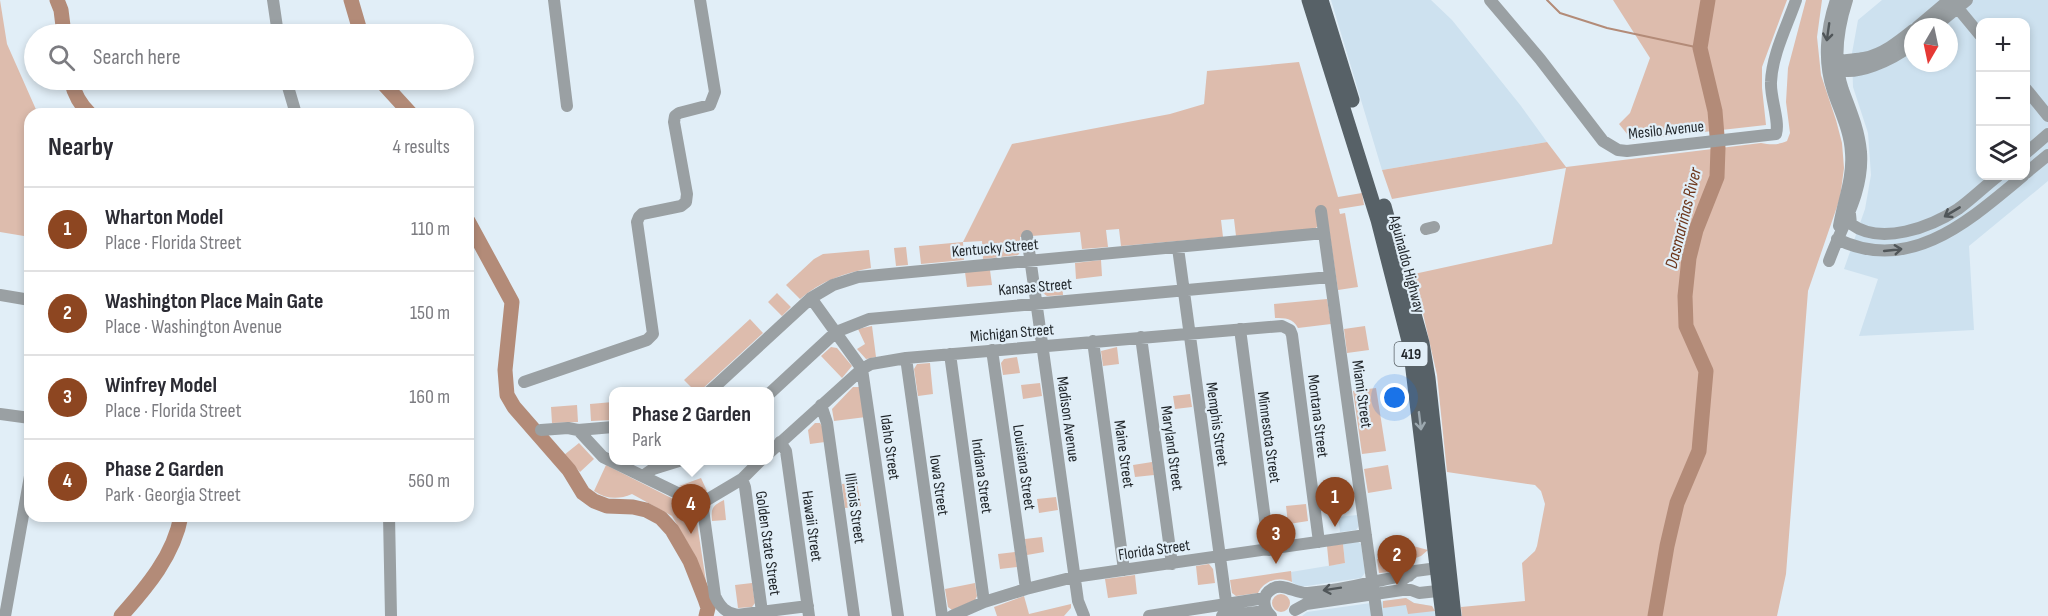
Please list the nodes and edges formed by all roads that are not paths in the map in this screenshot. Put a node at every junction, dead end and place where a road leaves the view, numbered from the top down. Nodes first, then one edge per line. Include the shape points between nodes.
1 (273, 0) edge
2 (554, 0) edge
3 (700, 0) edge
4 (1310, 0) edge
5 (1321, 0) edge
6 (1490, 0) edge
7 (1796, 0) edge
8 (1836, 0) edge
9 (1847, 0) edge
10 (1956, 2) edge
11 (1931, 18) edge
12 (1942, 18) edge
13 (277, 24) edge
14 (1976, 30) edge
15 (1904, 36) edge
16 (1904, 49) edge
17 (1834, 66) junction
18 (289, 90) edge
19 (2030, 95) edge
20 (567, 106) dead end
21 (294, 108) edge
22 (2048, 116) edge
23 (2048, 134) edge
24 (2030, 149) edge
25 (2048, 154) edge
26 (2030, 169) edge
27 (1993, 180) edge
28 (2017, 180) edge
29 (1321, 211) dead end
30 (1850, 214) junction
31 (1866, 232) junction
32 (1324, 233) junction
33 (1027, 236) dead end
34 (1837, 239) junction
35 (1390, 245) junction
36 (1178, 248) junction
37 (1863, 250) junction
38 (1030, 260) junction
39 (1829, 261) dead end
40 (1330, 277) junction
41 (1184, 290) junction
42 (0, 296) edge
43 (811, 298) junction
44 (24, 299) edge
45 (1036, 303) junction
46 (1239, 329) junction
47 (1290, 330) joint
48 (836, 332) junction
49 (1189, 333) junction
50 (1141, 337) junction
51 (1093, 341) junction
52 (1042, 345) junction
53 (992, 350) junction
54 (950, 354) junction
55 (906, 358) junction
56 (862, 369) junction
57 (524, 382) dead end
58 (714, 387) edge
59 (774, 389) edge
60 (821, 405) junction
61 (0, 414) edge
62 (24, 417) edge
63 (609, 427) edge
64 (541, 430) dead end
65 (578, 430) junction
66 (780, 442) junction
67 (774, 448) edge
68 (609, 460) edge
69 (620, 465) edge
70 (666, 465) edge
71 (756, 465) edge
72 (643, 476) junction
73 (742, 479) junction
74 (700, 504) junction
75 (24, 508) edge
76 (388, 522) edge
77 (1366, 535) junction
78 (1319, 542) junction
79 (1269, 550) junction
80 (1219, 557) junction
81 (1172, 564) junction
82 (1443, 567) junction
83 (1124, 570) junction
84 (1074, 577) junction
85 (1401, 580) junction
86 (1373, 588) junction
87 (1026, 589) junction
88 (1411, 590) junction
89 (1446, 590) junction
90 (1291, 591) junction
91 (1264, 598) junction
92 (984, 602) junction
93 (808, 611) edge
94 (762, 612) junction
95 (1080, 613) edge
96 (1226, 613) edge
97 (1292, 613) edge
98 (1269, 614) edge
99 (4, 616) edge
100 (392, 616) edge
101 (854, 616) edge
102 (898, 616) edge
103 (942, 616) edge
104 (952, 616) edge
105 (1149, 616) edge
106 (1377, 616) edge
107 (1443, 616) edge
108 (1454, 616) edge

1 - 13 street
2 - 20 street
3 - 57 street via 715,92 710,105 675,116 686,202 642,214 637,222 652,334 647,340
4 - 35 main road, Aguinaldo Highway / 419
5 - 35 main road, Aguinaldo Highway / 419
6 - 7 street, Mesilo Avenue via 1603,141 1618,150 1633,150 1776,134 1771,80
8 -> 17 street via 1827,43
9 - 17 street
10 - 11 street
10 - 12 street
10 - 14 street
15 - 17 street via 1879,54
16 - 17 street via 1881,63 1858,69
17 - 30 street via 1854,115 1861,153
17 - 34 street via 1833,92 1849,136 1851,154 1850,180
18 - 21 street
19 - 22 street
23 - 24 street
25 - 26 street
27 -> 31 street via 1959,208 1926,225 1889,233
37 -> 28 street via 1903,249 1942,236 1973,217
29 - 32 street, Miami Street
30 - 31 street via 1851,224
30 - 34 street
31 - 37 street
32 - 36 street, Kentucky Street
32 - 40 street, Miami Street
33 - 38 street, Madison Avenue
34 - 37 street
34 - 39 street
35 - 82 main road, Aguinaldo Highway / 419 via 1410,345
36 - 38 street, Kentucky Street
36 - 41 street, Memphis Street
38 - 43 street, Kentucky Street via 865,276 833,285
38 - 45 street, Madison Avenue
40 - 41 street, Kansas Street
40 - 77 street, Miami Street
41 - 45 street, Kansas Street
41 - 49 street, Memphis Street
42 - 44 street
43 - 48 street, Idaho Street
43 - 58 street, Kentucky Street
45 - 48 street, Kansas Street via 891,315
45 - 52 street, Madison Avenue
46 - 47 street, Michigan Street via 1282,326
46 - 49 street, Michigan Street
46 - 79 street, Minnesota Street
47 - 78 street, Montana Street
48 - 56 street, Idaho Street
48 - 59 street, Kansas Street
49 - 50 street, Michigan Street
49 - 80 street, Memphis Street
50 - 51 street, Michigan Street
50 - 81 street, Maryland Street
51 - 52 street, Michigan Street
51 - 83 street, Maine Street
52 - 53 street, Michigan Street
52 - 84 street, Madison Avenue
53 - 54 street, Michigan Street
53 - 87 street, Louisiana Street
54 - 55 street, Michigan Street
54 - 92 street, Indiana Street
55 - 56 street, Michigan Street
55 - 103 street, Iowa Street
56 - 60 street, Michigan Street
56 - 102 street, Idaho Street
60 - 66 street, Michigan Street
60 - 101 street, Illinois Street via 827,423
61 - 62 street
63 - 65 street
64 - 65 street
65 - 68 street
66 - 67 street, Michigan Street
66 - 93 street, Hawaii Street via 786,451
69 - 72 street
70 - 72 street
71 - 73 street
72 - 74 street
73 - 74 street
73 - 94 street, Golden State Street
74 - 94 street via 718,603 729,614
75 - 99 street
76 - 100 street
77 - 78 street, Florida Street
77 - 86 street, Miami Street
78 - 79 street, Florida Street
79 - 80 street, Florida Street
80 - 81 street, Florida Street
80 - 96 street, Memphis Street
81 - 83 street, Florida Street
82 - 85 street via 1415,571
82 - 89 main road, Aguinaldo Highway / 419
83 - 84 street, Florida Street
84 - 87 street, Florida Street
84 - 95 street, Madison Avenue
85 - 86 street via 1394,577
85 - 88 street
86 - 88 street
86 -> 90 street via 1305,594
86 - 97 street via 1306,604
86 - 106 street, Miami Street
87 - 92 street, Florida Street
88 - 89 street
89 - 107 main road, Aguinaldo Highway / 419
89 - 108 main road, Aguinaldo Highway / 419
90 - 91 street via 1276,587
90 - 97 street via 1296,600
91 - 96 street
91 - 98 street
92 - 104 street, Florida Street
93 - 94 street
96 - 98 street
96 - 105 street

